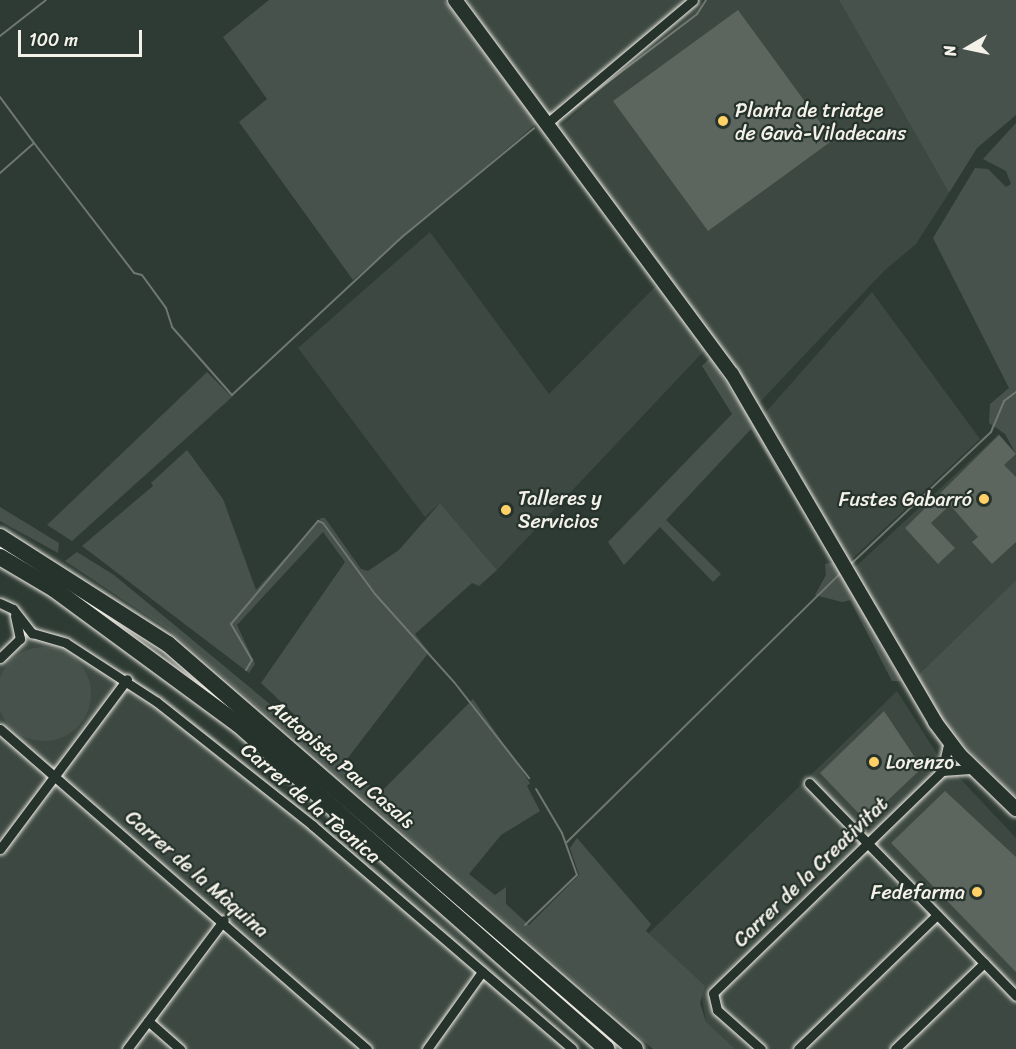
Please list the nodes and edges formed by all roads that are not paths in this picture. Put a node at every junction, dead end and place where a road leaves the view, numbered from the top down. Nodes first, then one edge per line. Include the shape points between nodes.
1 (455, 0) edge
2 (693, 0) edge
3 (546, 124) junction
4 (0, 537) edge
5 (0, 557) edge
6 (0, 603) edge
7 (14, 609) junction
8 (0, 658) edge
9 (127, 679) junction
10 (0, 729) edge
11 (949, 741) junction
12 (974, 769) junction
13 (942, 771) junction
14 (56, 777) junction
15 (809, 783) dead end
16 (1016, 809) edge
17 (867, 843) junction
18 (0, 849) edge
19 (937, 915) junction
20 (224, 920) junction
21 (984, 963) junction
22 (482, 972) junction
23 (1016, 996) edge
24 (148, 1021) junction
25 (127, 1049) edge
26 (180, 1049) edge
27 (368, 1049) edge
28 (427, 1049) edge
29 (572, 1049) edge
30 (606, 1049) edge
31 (635, 1049) edge
32 (761, 1049) edge
33 (798, 1049) edge
34 (895, 1049) edge

1 - 3 main road
2 - 3 street
3 - 11 main road via 739,384
4 - 31 highway, Autopista Pau Casals via 177,651
5 - 30 highway, Autopista Pau Casals via 54,589 238,724
6 - 7 street
7 - 8 street via 20,639
7 - 9 street, Carrer de la Tècnica via 32,633 66,643
9 - 14 street
9 - 22 street, Carrer de la Tècnica via 312,825
10 - 14 street, Carrer de la Màquina
11 - 12 main road
11 - 13 street
12 - 13 street
12 - 16 main road
13 - 17 street, Carrer de la Creativitat
14 - 18 street
14 - 20 street, Carrer de la Màquina
15 - 17 street
17 - 19 street
17 - 32 street, Carrer de la Creativitat via 717,988 712,1002
19 - 21 street
19 - 33 street
20 - 24 street
20 - 27 street, Carrer de la Màquina
21 - 23 street
21 - 34 street
22 - 28 street
22 - 29 street, Carrer de la Tècnica
24 - 25 street
24 - 26 street

